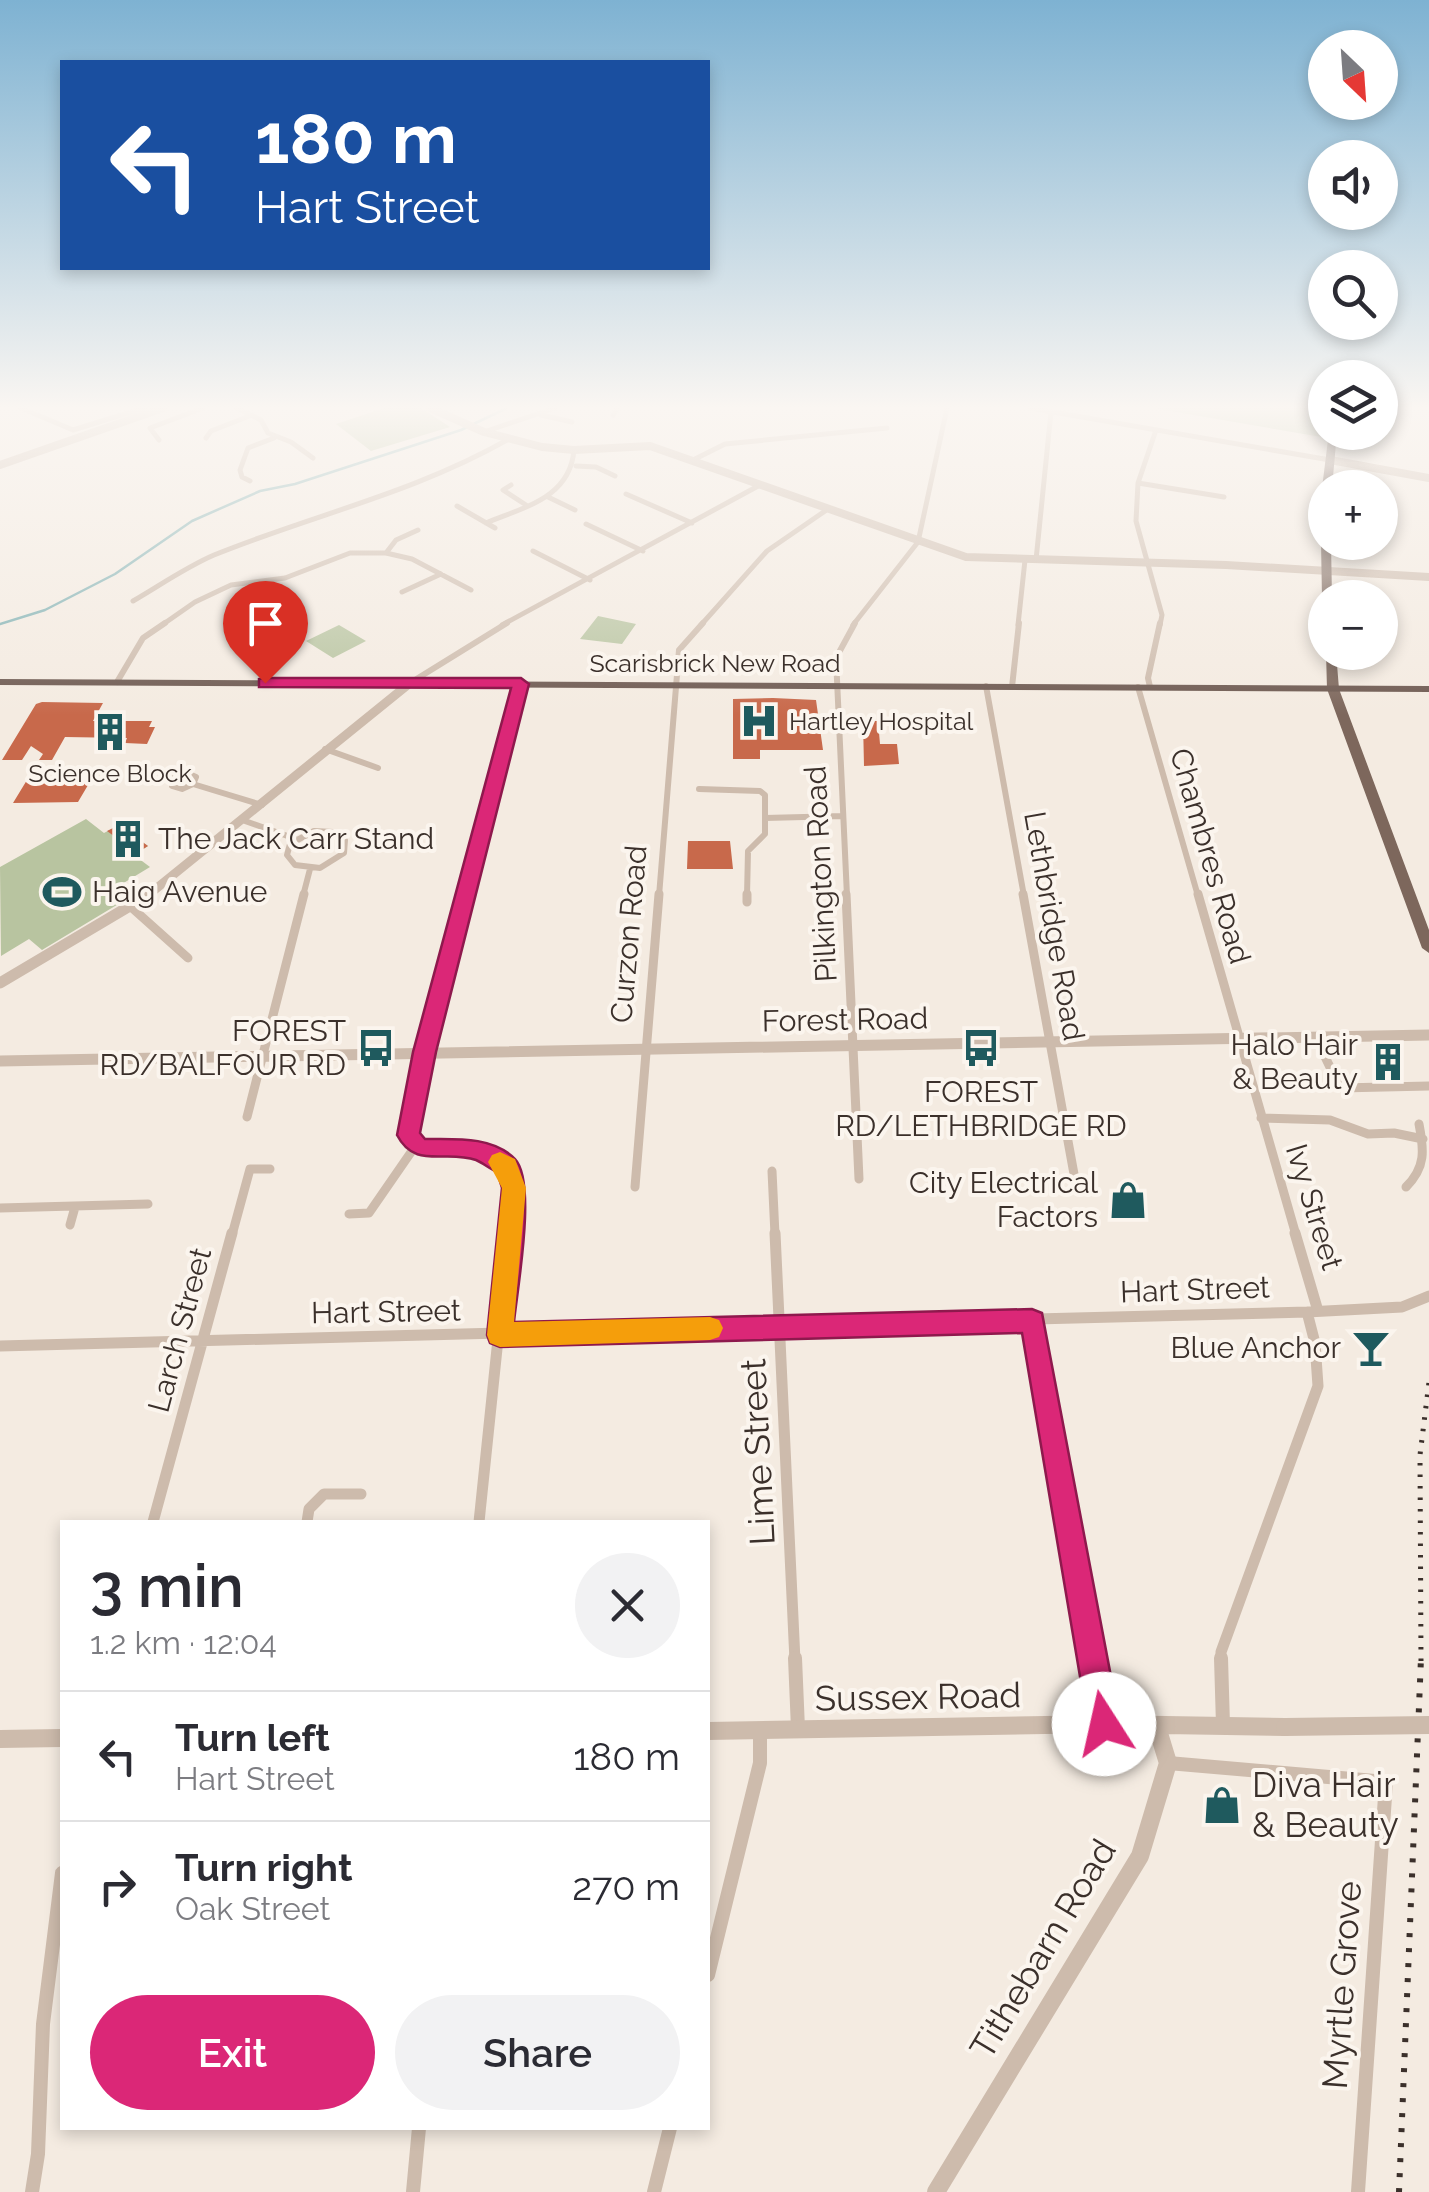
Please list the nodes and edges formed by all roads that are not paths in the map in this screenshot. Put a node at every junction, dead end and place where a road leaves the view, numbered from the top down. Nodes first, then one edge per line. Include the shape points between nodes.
1 (339, 510) edge
2 (464, 510) edge
3 (514, 510) edge
4 (663, 510) edge
5 (714, 510) edge
6 (828, 510) joint
7 (925, 510) edge
8 (1041, 510) edge
9 (1137, 510) edge
10 (486, 523) junction
11 (692, 523) junction
12 (586, 524) dead end
13 (495, 528) dead end
14 (418, 530) dead end
15 (918, 542) junction
16 (533, 551) dead end
17 (643, 551) junction
18 (386, 552) junction
19 (1025, 560) junction
20 (1036, 560) junction
21 (1326, 560) edge
22 (1148, 564) junction
23 (1326, 571) junction
24 (441, 574) junction
25 (1429, 578) edge
26 (590, 580) junction
27 (1326, 580) edge
28 (471, 590) dead end
29 (402, 592) dead end
30 (133, 602) dead end
31 (1332, 670) edge
32 (0, 682) edge
33 (117, 682) junction
34 (410, 683) junction
35 (521, 684) junction
36 (675, 685) junction
37 (837, 686) junction
38 (986, 686) junction
39 (1012, 686) junction
40 (1144, 687) junction
41 (1333, 688) junction
42 (1429, 689) edge
43 (325, 749) junction
44 (378, 768) dead end
45 (194, 784) dead end
46 (699, 789) dead end
47 (262, 804) junction
48 (842, 816) junction
49 (766, 818) junction
50 (245, 821) junction
51 (296, 839) junction
52 (310, 868) junction
53 (747, 902) dead end
54 (130, 907) junction
55 (1429, 948) edge
56 (188, 958) dead end
57 (0, 984) edge
58 (1429, 1035) edge
59 (1239, 1038) junction
60 (1316, 1038) junction
61 (1049, 1041) junction
62 (854, 1045) junction
63 (644, 1049) junction
64 (424, 1052) junction
65 (263, 1056) junction
66 (0, 1061) edge
67 (1429, 1086) edge
68 (248, 1117) dead end
69 (1261, 1118) junction
70 (1420, 1124) dead end
71 (1422, 1139) junction
72 (416, 1145) junction
73 (270, 1169) dead end
74 (772, 1171) dead end
75 (1074, 1174) dead end
76 (1418, 1176) junction
77 (859, 1178) dead end
78 (1429, 1183) edge
79 (1406, 1187) dead end
80 (635, 1188) dead end
81 (148, 1204) dead end
82 (75, 1207) junction
83 (1, 1211) edge
84 (349, 1214) dead end
85 (70, 1225) dead end
86 (1429, 1296) edge
87 (1313, 1311) junction
88 (1032, 1321) junction
89 (779, 1326) junction
90 (500, 1335) junction
91 (204, 1341) junction
92 (0, 1346) edge
93 (362, 1494) dead end
94 (154, 1520) edge
95 (306, 1520) edge
96 (479, 1520) edge
97 (1104, 1724) junction
98 (1222, 1724) junction
99 (1429, 1725) edge
100 (1157, 1727) junction
101 (760, 1730) junction
102 (798, 1730) junction
103 (710, 1731) edge
104 (60, 1738) edge
105 (0, 1739) edge
106 (1168, 1763) junction
107 (60, 1889) edge
108 (710, 1967) edge
109 (419, 2130) edge
110 (670, 2130) edge
111 (32, 2192) edge
112 (413, 2192) edge
113 (654, 2192) edge
114 (936, 2192) edge
115 (1358, 2192) edge

1 - 30 street via 209,557
2 - 10 street
3 - 10 street
4 - 11 street
5 - 11 street
6 - 15 street
6 - 36 street, Curzon Road via 767,551 679,650
7 - 15 street
8 - 20 street
9 - 22 street
10 - 13 street
11 - 17 street
12 - 17 street
14 - 18 street
15 - 19 street via 966,557
15 - 37 street via 845,636 836,658
16 - 26 street
17 - 26 street
18 - 24 street
18 - 33 street via 350,554 286,578 220,589 154,627
19 - 20 street
19 - 39 street
20 - 22 street
21 - 23 main road
22 - 23 street
22 - 40 street via 1162,615
23 - 25 street
23 - 27 main road
24 - 28 street
24 - 29 street
26 - 34 street
31 - 41 main road
32 - 33 highway, Scarisbrick New Road
33 - 34 highway, Scarisbrick New Road
34 - 35 highway, Scarisbrick New Road
34 - 43 street
35 - 36 highway, Scarisbrick New Road
35 - 64 street
36 - 37 highway, Scarisbrick New Road
36 - 63 street, Curzon Road
37 - 38 highway, Scarisbrick New Road
37 - 48 street, Pilkington Road
38 - 39 highway, Scarisbrick New Road
38 - 61 street, Lethbridge Road
39 - 40 highway, Scarisbrick New Road
40 - 41 highway, Scarisbrick New Road
40 - 59 street, Chambres Road
41 - 42 highway, Scarisbrick New Road
41 - 55 main road
43 - 44 street
43 - 47 street
45 - 47 street
46 - 49 street via 760,790
47 - 50 street
48 - 49 street
48 - 62 street, Pilkington Road
49 - 53 street via 764,834 748,851
50 - 51 street
50 - 54 street
51 - 52 street via 287,856
51 - 52 street via 324,830 344,840 338,859
52 - 65 street
54 - 56 street
54 - 57 street
58 - 60 street, Forest Road
59 - 60 street, Forest Road
59 - 61 street, Forest Road
59 - 69 street, Chambres Road
60 - 67 street via 1340,1088
61 - 62 street, Forest Road
61 - 75 street, Lethbridge Road
62 - 63 street, Forest Road
62 - 77 street, Pilkington Road
63 - 64 street, Forest Road
63 - 80 street, Curzon Road
64 - 65 street, Forest Road
64 - 72 street via 408,1135
65 - 66 street, Forest Road
65 - 68 street
69 - 71 street via 1330,1120 1368,1134
69 - 87 street, Ivy Street
70 - 71 street
71 - 76 street via 1427,1156
72 - 84 street via 369,1214
72 - 90 street via 477,1150 507,1166 514,1188
73 - 91 street, Larch Street via 250,1169
74 - 89 street, Lime Street
76 - 78 street
76 - 79 street
81 - 82 street
82 - 83 street
82 - 85 street
86 - 87 street, Hart Street via 1402,1307
87 - 88 street, Hart Street
87 - 98 street via 1318,1386 1221,1652
88 - 89 street, Hart Street
88 - 97 street
89 - 90 street, Hart Street
89 - 102 street, Lime Street
90 - 91 street, Hart Street
90 - 96 street
91 - 92 street, Hart Street
91 - 94 street, Larch Street
93 - 95 street via 324,1494
97 - 100 street, Sussex Road
97 - 102 street, Sussex Road
98 - 99 street, Sussex Road, bridge
98 - 100 street, Sussex Road
100 - 106 street
101 - 102 street, Sussex Road
101 - 103 street, Sussex Road
101 - 108 street via 760,1763
104 - 105 street
106 - 114 street, Tithebarn Road via 1140,1856
106 - 115 street, Myrtle Grove via 1386,1782
107 - 111 street
109 - 112 street
110 - 113 street

